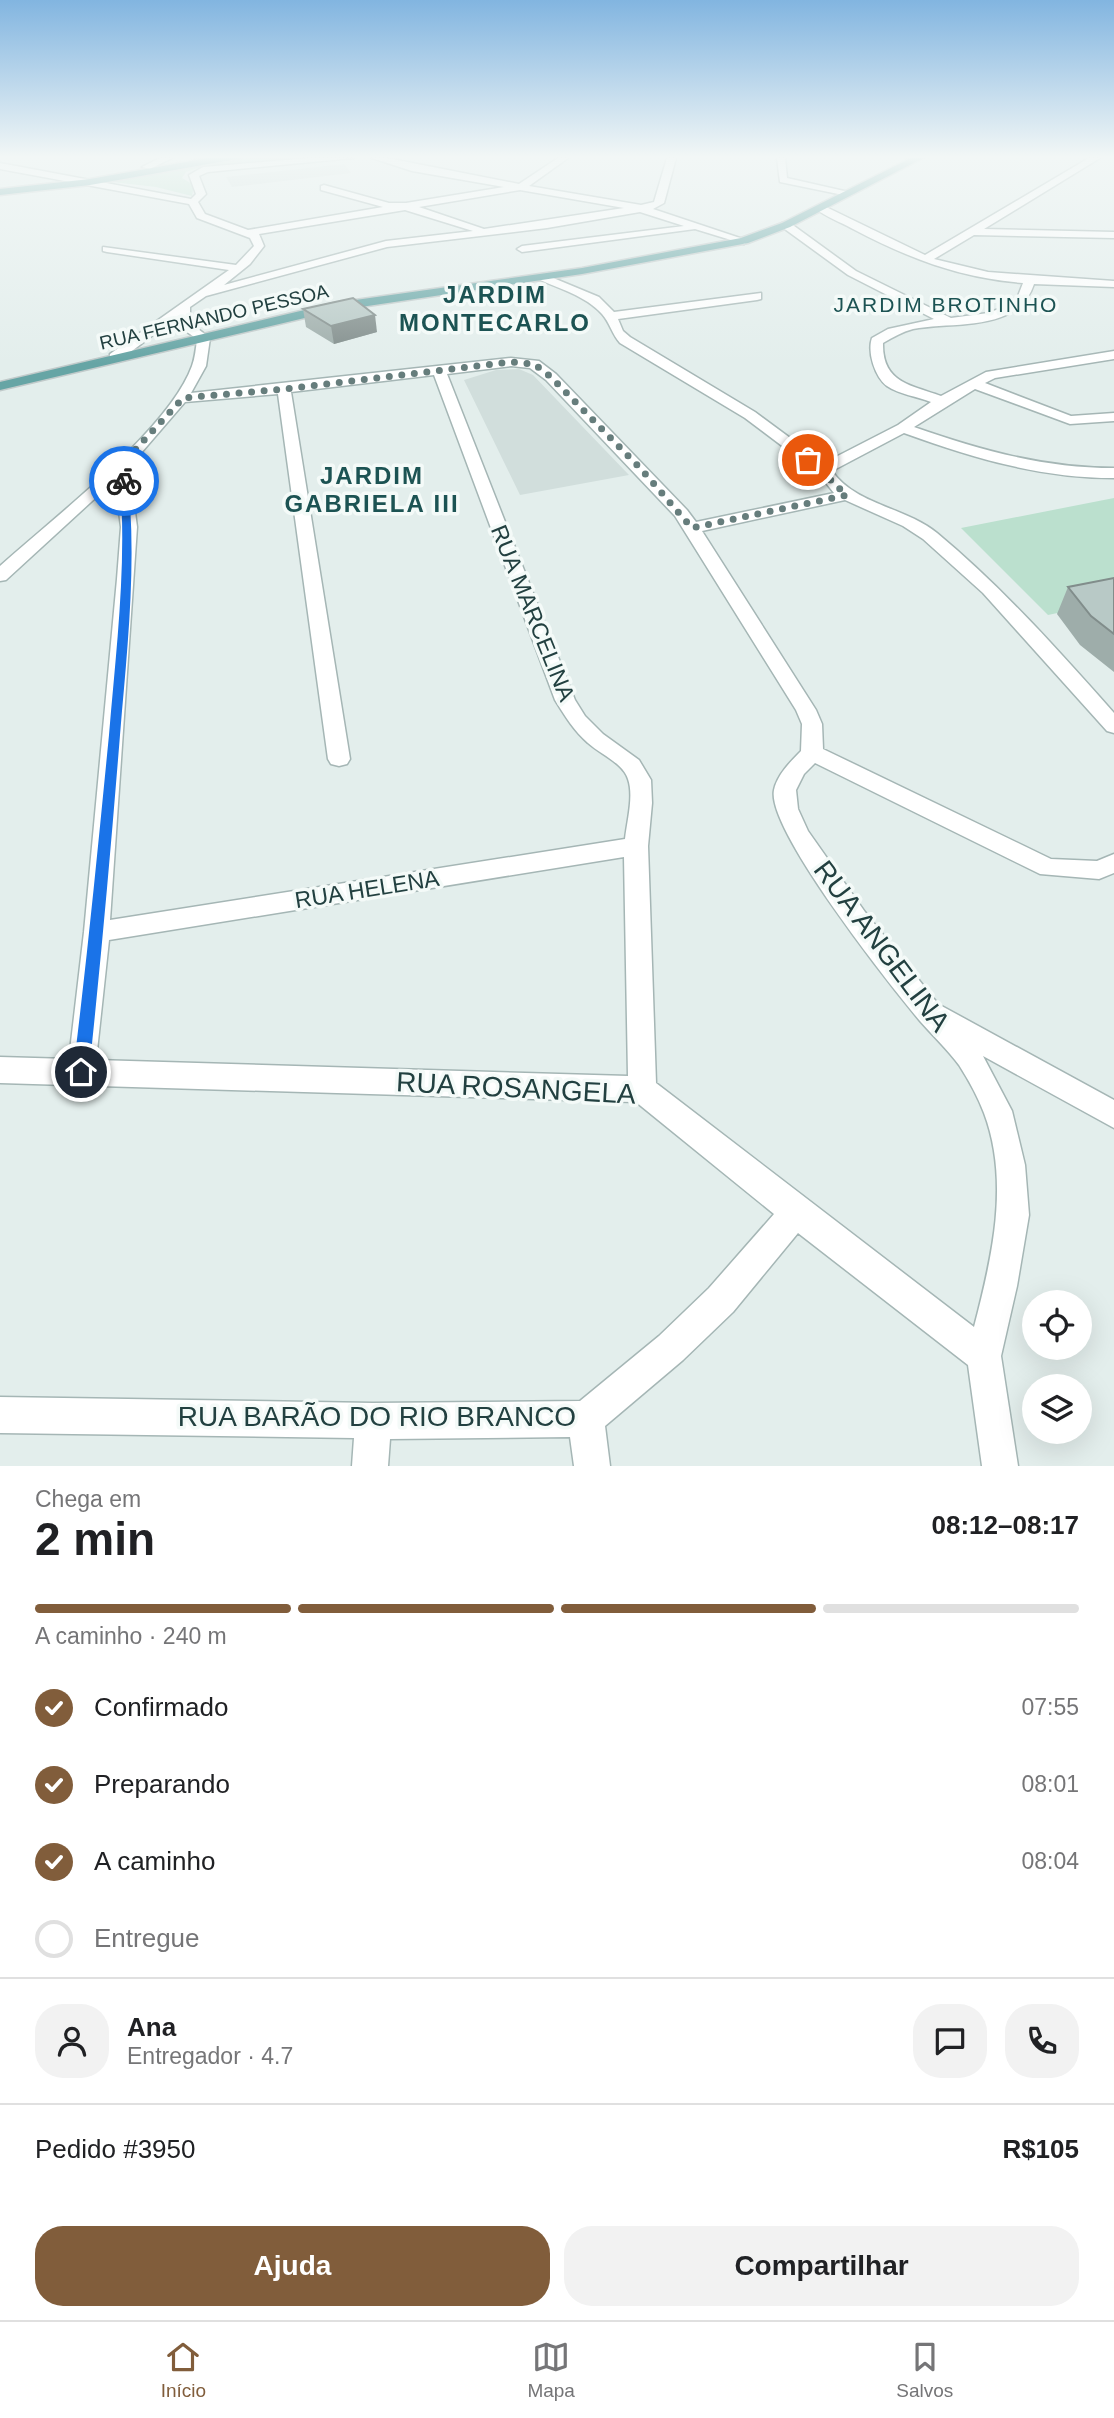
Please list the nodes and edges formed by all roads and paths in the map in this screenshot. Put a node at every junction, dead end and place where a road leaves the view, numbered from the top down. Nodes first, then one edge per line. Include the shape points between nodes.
1 (230, 226) edge
2 (287, 226) edge
3 (470, 226) edge
4 (523, 226) edge
5 (782, 226) edge
6 (788, 226) edge
7 (859, 226) edge
8 (983, 226) edge
9 (698, 227) joint
10 (488, 232) junction
11 (974, 232) junction
12 (249, 233) junction
13 (1114, 235) edge
14 (744, 241) junction
15 (107, 249) dead end
16 (522, 249) dead end
17 (926, 259) junction
18 (236, 268) junction
19 (542, 277) junction
20 (1030, 278) junction
21 (1114, 284) edge
22 (206, 293) junction
23 (757, 296) dead end
24 (184, 305) junction
25 (611, 316) junction
26 (949, 321) junction
27 (204, 338) junction
28 (1114, 355) edge
29 (116, 357) junction
30 (439, 370) junction
31 (974, 384) junction
32 (0, 386) edge
33 (284, 389) junction
34 (183, 398) junction
35 (942, 401) junction
36 (1114, 417) edge
37 (903, 428) junction
38 (121, 465) junction
39 (823, 470) junction
40 (1114, 473) edge
41 (847, 495) junction
42 (692, 528) junction
43 (19, 556) junction
44 (0, 560) edge
45 (0, 576) edge
46 (1114, 726) edge
47 (812, 753) junction
48 (338, 759) dead end
49 (636, 846) junction
50 (1114, 863) edge
51 (97, 932) junction
52 (929, 1012) junction
53 (0, 1070) edge
54 (81, 1072) junction
55 (642, 1089) junction
56 (1114, 1115) edge
57 (796, 1212) junction
58 (984, 1356) junction
59 (0, 1415) edge
60 (586, 1419) junction
61 (373, 1421) junction
62 (370, 1466) edge
63 (592, 1466) edge
64 (1000, 1466) edge

1 - 12 street
2 - 12 street
3 - 10 street
4 - 10 street
5 - 14 main road, RUA FERNANDO PESSOA
6 - 26 street via 852,273
7 - 17 street
8 - 11 street
9 - 14 street
9 - 16 street
10 - 22 street via 386,244
11 - 13 street
11 - 17 street
12 - 18 street via 256,236 259,246
14 - 19 main road, RUA FERNANDO PESSOA
15 - 18 street
17 - 20 street via 978,274
18 - 22 street
19 - 25 street via 586,295
19 - 27 main road, RUA FERNANDO PESSOA via 345,305
20 - 21 street
20 - 26 street via 1023,297 1005,312
22 - 24 street
23 - 25 street
24 - 27 street via 184,324
24 - 29 street
25 - 39 street via 625,340 750,415
26 - 35 street via 884,335 876,348 892,383
27 - 29 main road, RUA FERNANDO PESSOA
27 - 34 street via 197,374
28 - 31 street via 1007,370
29 - 32 main road, RUA FERNANDO PESSOA
30 - 33 street
30 - 42 street via 511,362 542,368
30 - 49 street, RUA MARCELINA via 565,700 578,721 631,765 640,780
31 - 35 street
31 - 36 street via 1070,421
33 - 34 street
33 - 48 street via 293,477
34 - 38 street
35 - 37 street
37 - 39 street
37 - 40 street via 1013,464
38 - 43 street
38 - 51 street via 128,527 126,579
39 - 41 street
41 - 42 street
41 - 46 street via 909,522 937,542 989,589
42 - 47 street via 806,710 812,724
43 - 44 street
43 - 45 street
47 - 50 street via 1048,868 1099,870
47 - 52 street, RUA ANGELINA via 795,770 785,790 798,834 856,919
49 - 51 street, RUA HELENA
49 - 55 street, RUA MARCELINA
51 - 54 street
52 - 56 street
52 - 58 street, RUA ANGELINA via 969,1057 998,1111 1010,1166 1013,1216
53 - 54 street, RUA ROSANGELA
54 - 55 street, RUA ROSANGELA
55 - 57 street, RUA ROSANGELA
57 - 58 street, RUA ROSANGELA
57 - 60 street, RUA BARÃO DO RIO BRANCO via 721,1300
58 - 64 street, RUA ANGELINA
59 - 61 street, RUA BARÃO DO RIO BRANCO
60 - 61 street, RUA BARÃO DO RIO BRANCO
60 - 63 street
61 - 62 street

